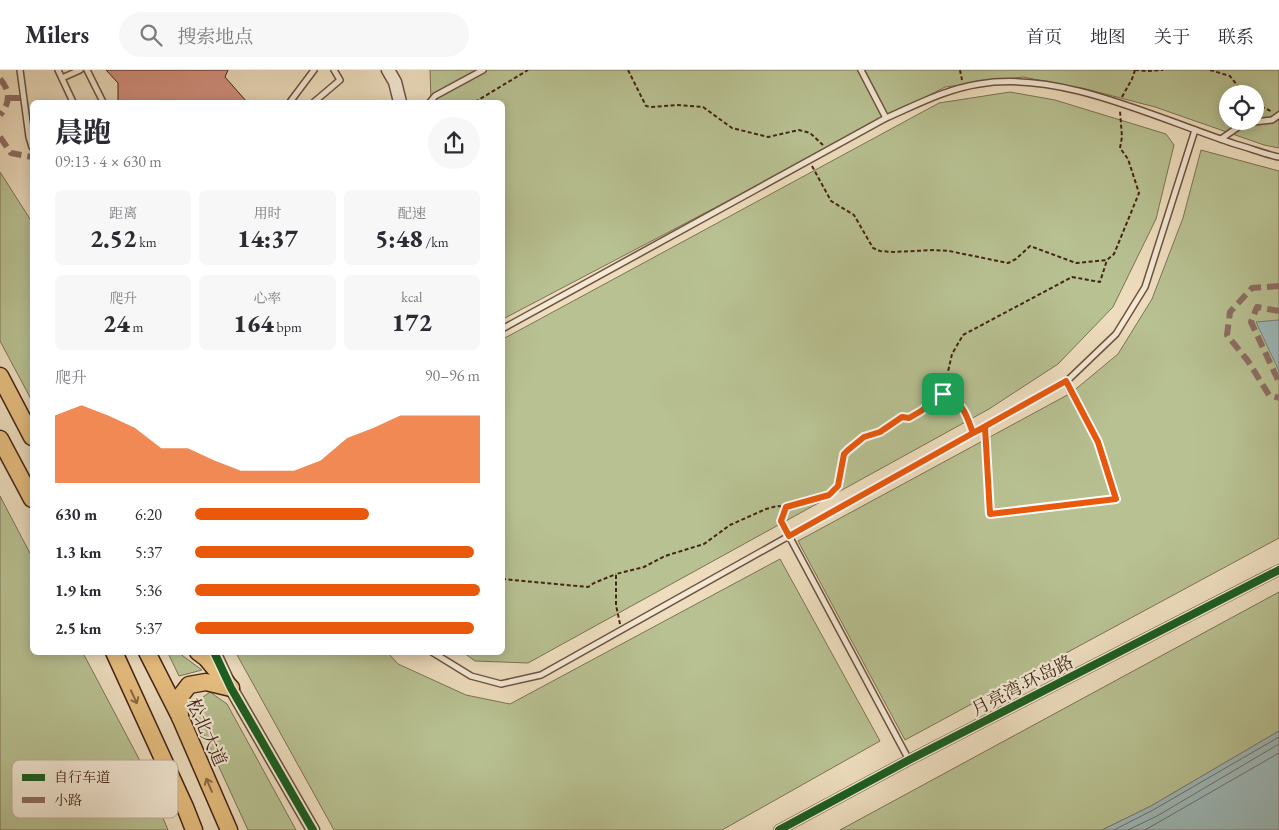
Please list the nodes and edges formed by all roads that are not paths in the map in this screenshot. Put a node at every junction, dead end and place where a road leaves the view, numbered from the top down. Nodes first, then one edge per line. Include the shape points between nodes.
1 (20, 70) edge
2 (58, 70) edge
3 (80, 70) edge
4 (88, 70) edge
5 (314, 70) edge
6 (334, 70) edge
7 (388, 70) edge
8 (483, 70) edge
9 (861, 70) edge
10 (62, 78) junction
11 (72, 100) edge
12 (102, 100) edge
13 (292, 100) edge
14 (316, 100) edge
15 (400, 100) edge
16 (432, 100) edge
17 (1279, 115) edge
18 (886, 118) junction
19 (1195, 130) junction
20 (30, 131) edge
21 (1221, 139) junction
22 (1279, 157) edge
23 (505, 327) edge
24 (0, 376) edge
25 (1066, 381) junction
26 (985, 427) junction
27 (30, 433) edge
28 (0, 440) edge
29 (30, 495) edge
30 (789, 536) junction
31 (1279, 570) edge
32 (115, 655) edge
33 (148, 655) edge
34 (202, 655) edge
35 (215, 655) edge
36 (437, 655) edge
37 (231, 688) junction
38 (180, 717) junction
39 (163, 760) edge
40 (909, 760) junction
41 (178, 792) edge
42 (194, 830) edge
43 (229, 830) edge
44 (313, 830) edge
45 (779, 830) edge

1 - 20 lane
2 - 10 lane
3 - 10 lane
4 - 12 lane
5 - 13 lane
6 - 14 lane via 340,80
7 - 15 street
8 - 16 lane
9 - 18 lane
10 - 11 lane
17 - 21 lane via 1272,120 1244,122
18 - 19 lane via 941,94 979,84 1017,81 1086,92
18 - 23 lane
19 - 21 lane
19 - 25 lane via 1145,287 1116,334
21 - 22 lane
24 - 27 highway
25 - 26 lane
25 - 26 lane via 1098,442 1116,499 990,514
26 - 30 lane
28 - 29 highway
30 - 36 lane via 541,675 501,684 471,676
30 - 40 lane
31 - 40 street, 月亮湾·环岛路
32 -> 39 highway
33 - 38 highway, 松北大道
34 - 37 highway
35 - 37 street
37 - 38 highway via 206,682 189,685 179,698
37 - 44 street
43 -> 38 highway, 松北大道
40 - 45 street, 月亮湾·环岛路
41 -> 42 highway

